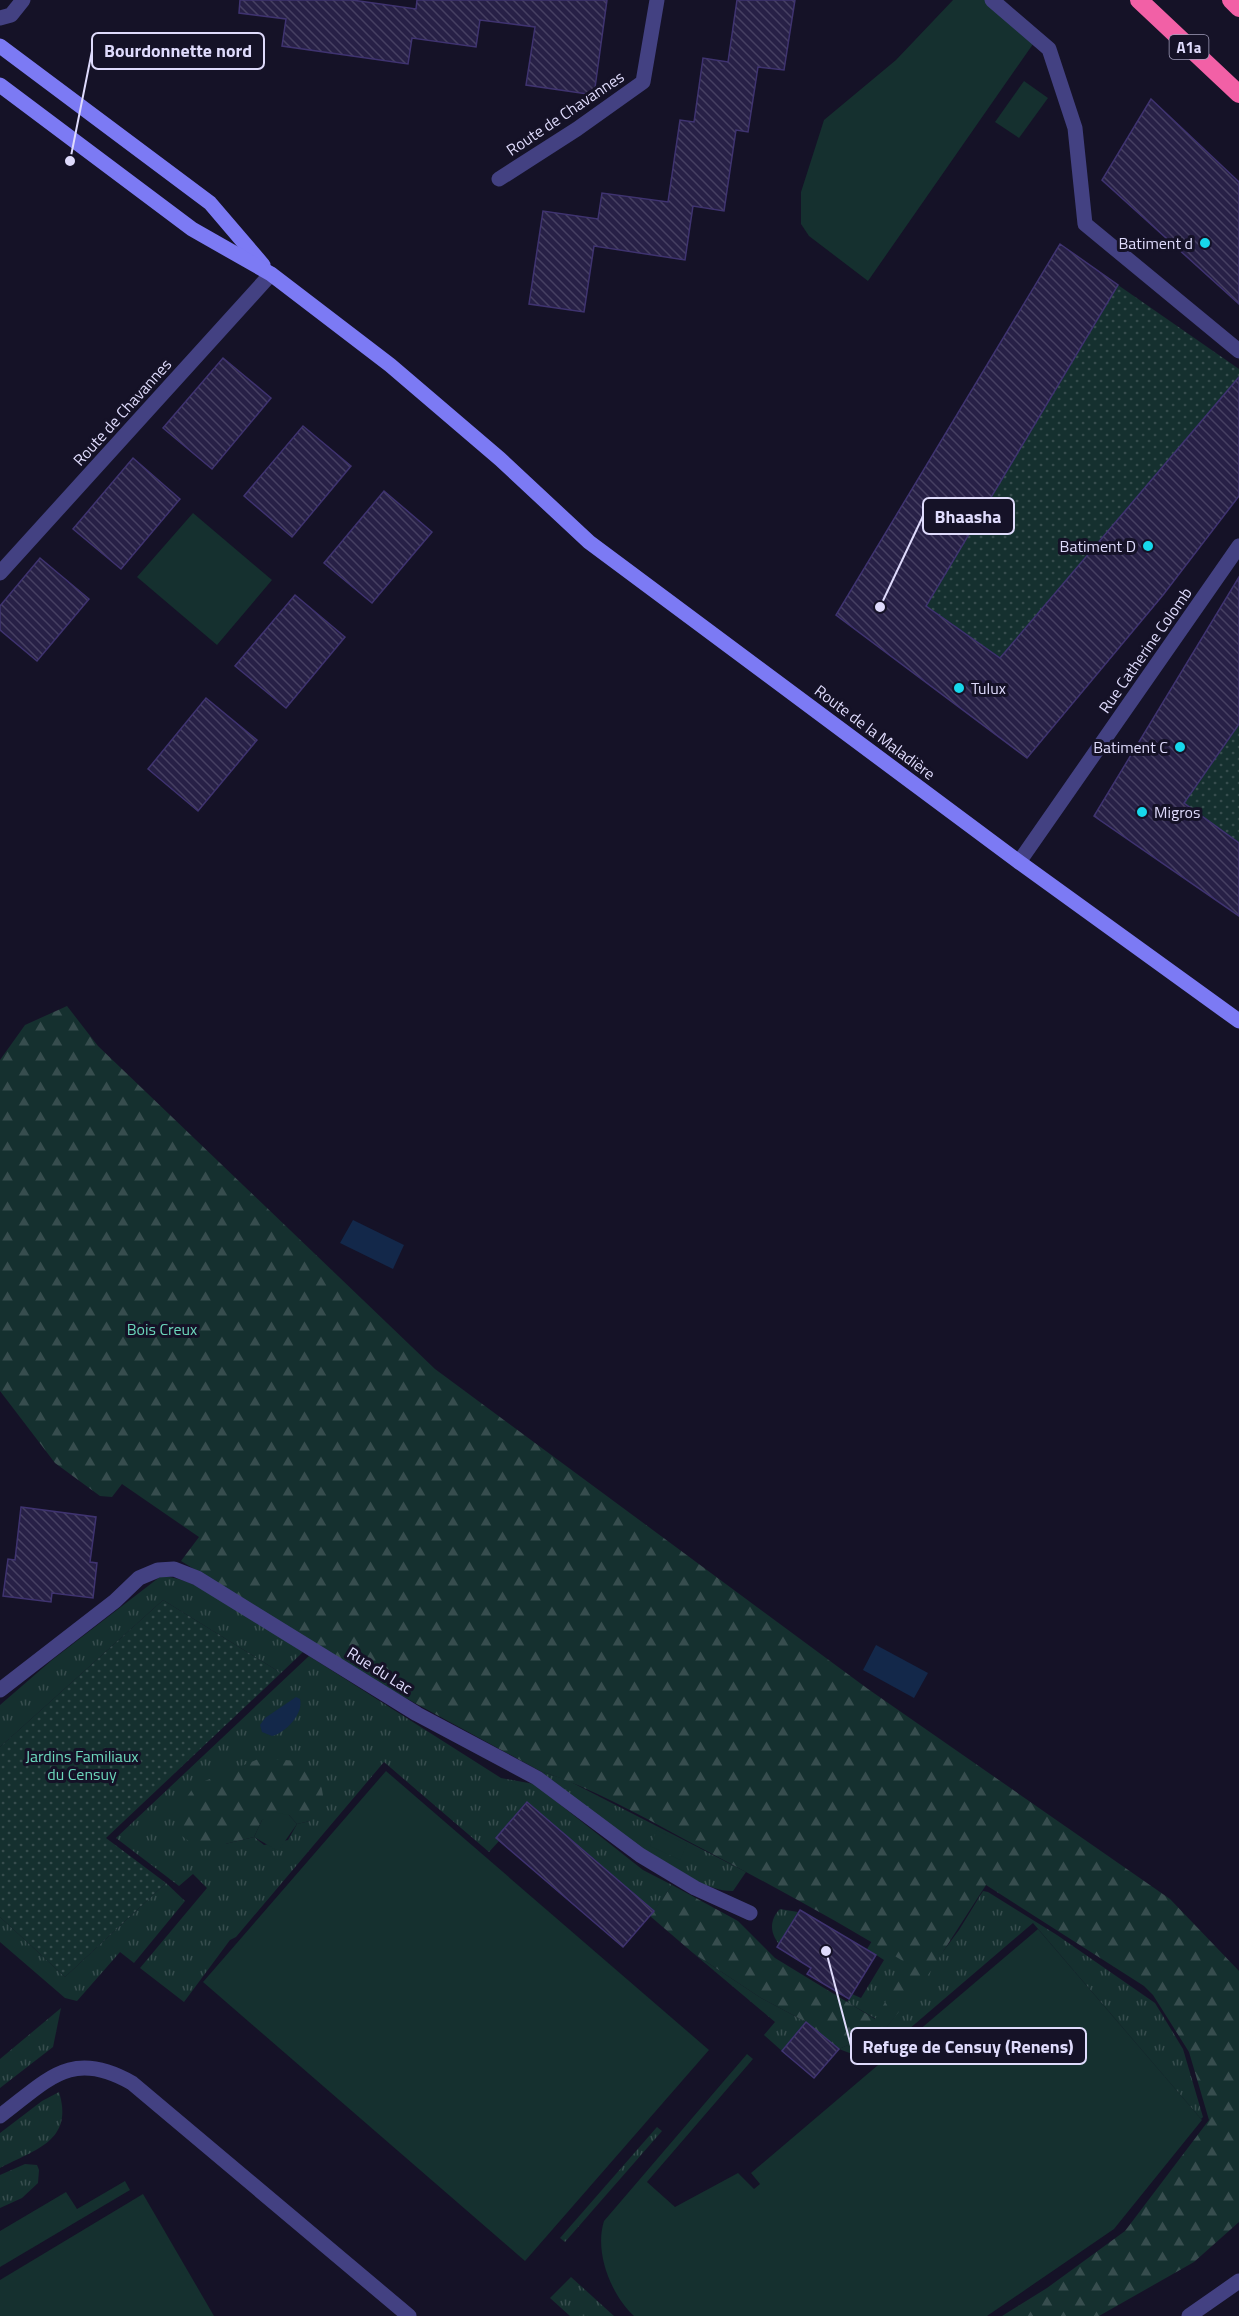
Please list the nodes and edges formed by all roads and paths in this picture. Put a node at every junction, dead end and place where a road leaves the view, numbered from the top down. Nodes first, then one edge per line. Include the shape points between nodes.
1 (23, 0) edge
2 (657, 0) edge
3 (992, 0) edge
4 (1139, 0) edge
5 (1231, 0) edge
6 (1239, 8) edge
7 (0, 18) edge
8 (0, 46) edge
9 (0, 85) edge
10 (1239, 94) edge
11 (498, 179) dead end
12 (271, 274) junction
13 (1239, 351) edge
14 (1239, 546) edge
15 (0, 573) edge
16 (1019, 862) junction
17 (1239, 1021) edge
18 (0, 1690) edge
19 (750, 1912) dead end
20 (0, 2116) edge
21 (1239, 2281) edge
22 (410, 2316) edge
23 (1189, 2316) edge

1 - 7 street via 11,15
2 - 11 street, Route de Chavannes via 643,82
3 - 13 street via 1049,50 1075,128 1085,224
4 - 10 highway, A1a
5 - 6 highway
8 - 12 main road via 210,203
9 - 12 main road via 192,229
12 - 15 street, Route de Chavannes
12 - 16 main road, Route de la Maladière via 390,365 589,542
14 - 16 street, Rue Catherine Colomb
16 - 17 main road, Route de la Maladière
18 - 19 street, Rue du Lac via 139,1578 158,1570 174,1569 197,1578 417,1714 537,1778 640,1855
20 - 22 street via 69,2068 100,2069 132,2083
21 - 23 street

